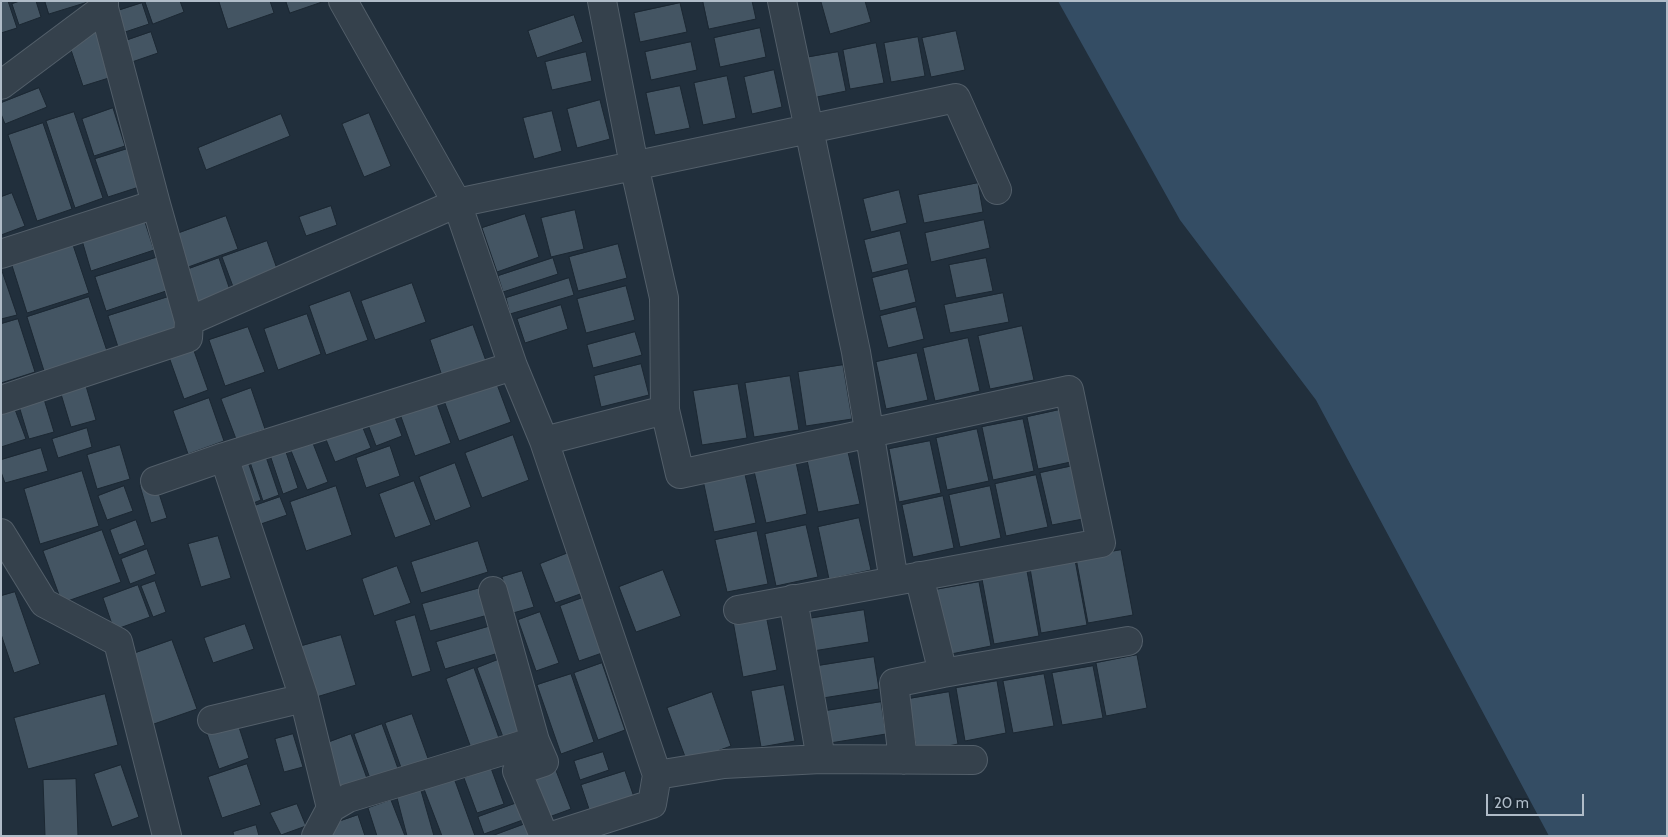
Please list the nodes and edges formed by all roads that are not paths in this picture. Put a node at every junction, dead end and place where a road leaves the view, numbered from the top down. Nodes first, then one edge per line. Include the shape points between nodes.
1 (343, 1) edge
2 (602, 1) edge
3 (782, 1) edge
4 (104, 5) edge
5 (1, 85) edge
6 (810, 130) junction
7 (634, 165) junction
8 (997, 190) dead end
9 (457, 203) junction
10 (156, 204) junction
11 (1, 254) edge
12 (189, 321) junction
13 (513, 366) junction
14 (1, 400) edge
15 (665, 410) junction
16 (868, 433) junction
17 (544, 441) junction
18 (224, 457) junction
19 (155, 481) dead end
20 (1, 533) edge
21 (906, 578) junction
22 (493, 591) dead end
23 (793, 599) junction
24 (738, 610) dead end
25 (1128, 641) dead end
26 (943, 673) junction
27 (304, 698) junction
28 (212, 720) dead end
29 (535, 741) junction
30 (821, 759) junction
31 (903, 760) junction
32 (972, 760) dead end
33 (657, 774) junction
34 (331, 808) junction
35 (552, 835) edge
36 (166, 836) edge
37 (316, 836) edge

1 - 9 street
2 - 7 street
3 - 6 street
4 - 5 street
4 - 10 street
6 - 7 street
6 - 8 street via 956,98
6 - 16 street via 856,352
7 - 9 street
7 - 15 street via 664,298
9 - 12 street
9 - 13 street
10 - 11 street
10 - 12 street
12 - 14 street via 188,338
13 - 17 street
13 - 18 street
15 - 16 street via 680,474
15 - 17 street
16 - 21 street
16 - 21 street via 1069,390 1101,543
17 - 33 street
18 - 19 street
18 - 27 street
20 - 36 street via 44,603 118,642
21 - 23 street
21 - 26 street
22 - 29 street
23 - 24 street
23 - 30 street
25 - 26 street
26 - 31 street via 894,683
27 - 28 street
27 - 34 street
29 - 34 street via 348,798
29 - 35 street via 544,762 518,770
30 - 31 street
30 - 33 street via 724,764
31 - 32 street
33 - 35 street via 652,804
34 - 37 street

